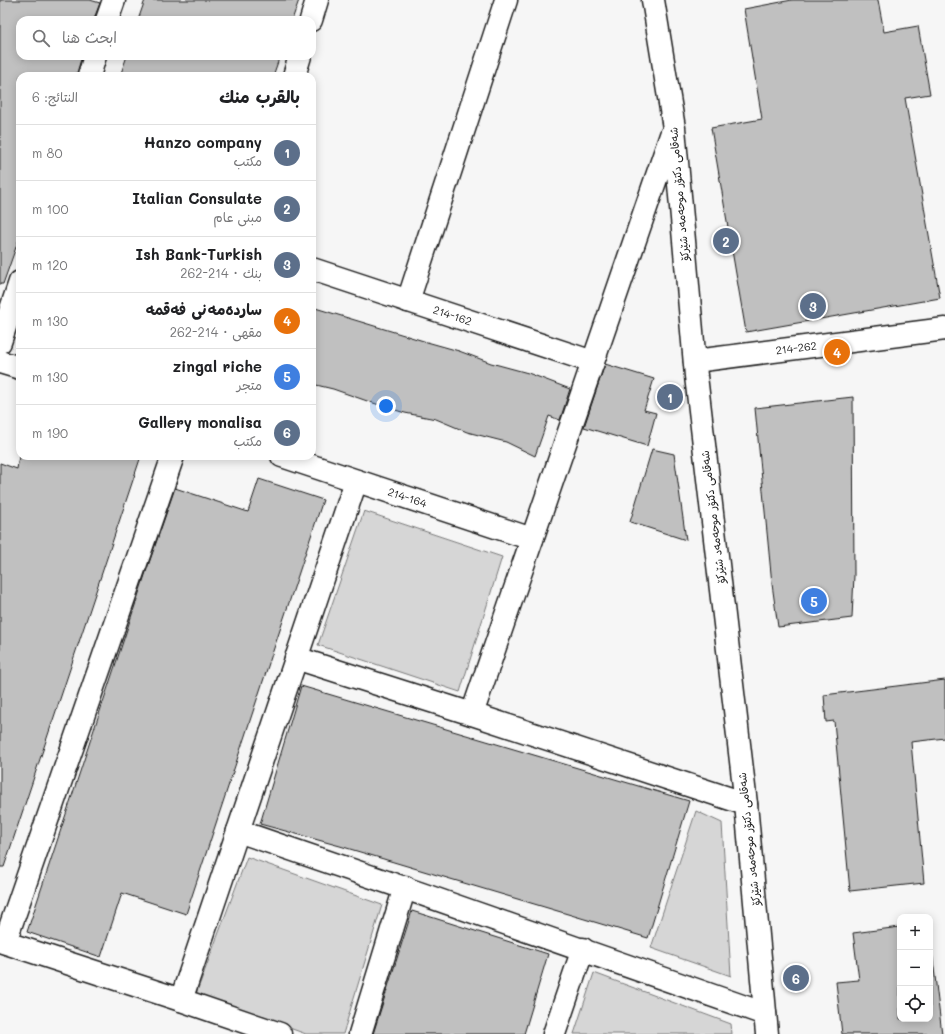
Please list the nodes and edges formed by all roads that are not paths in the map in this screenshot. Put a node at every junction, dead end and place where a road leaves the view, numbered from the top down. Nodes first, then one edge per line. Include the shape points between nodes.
1 (114, 0) edge
2 (317, 0) edge
3 (506, 0) edge
4 (653, 0) edge
5 (108, 16) edge
6 (312, 16) edge
7 (94, 60) edge
8 (299, 60) edge
9 (90, 72) edge
10 (295, 72) edge
11 (674, 128) junction
12 (316, 270) edge
13 (16, 294) edge
14 (408, 301) junction
15 (945, 329) edge
16 (0, 342) edge
17 (695, 361) junction
18 (0, 362) edge
19 (593, 362) junction
20 (16, 367) edge
21 (172, 460) edge
22 (294, 460) edge
23 (356, 480) junction
24 (532, 539) junction
25 (296, 658) junction
26 (472, 714) junction
27 (746, 804) junction
28 (238, 831) junction
29 (405, 887) junction
30 (2, 941) edge
31 (583, 949) junction
32 (181, 1000) junction
33 (766, 1024) edge
34 (280, 1034) edge
35 (360, 1034) edge
36 (554, 1034) edge

1 - 5 street
2 - 6 street
3 - 14 street
4 - 11 street, شەقامی دکتۆر موحەمەد شێرکۆ
7 - 9 street
8 - 10 street
11 - 17 street, شەقامی دکتۆر موحەمەد شێرکۆ
11 - 19 street
12 - 14 street, 214-162
13 - 16 street
14 - 19 street, 214-162
15 - 17 street, 214-262
17 - 27 street, شەقامی دکتۆر موحەمەد شێرکۆ
18 - 20 street
19 - 24 street
21 - 30 street
22 - 23 street, 214-164
23 - 24 street, 214-164
23 - 25 street
24 - 26 street
25 - 26 street
25 - 28 street
26 - 27 street
27 - 33 street, شەقامی دکتۆر موحەمەد شێرکۆ
28 - 29 street
28 - 32 street
29 - 31 street
29 - 35 street
30 - 32 street
31 - 33 street
31 - 36 street
32 - 34 street

